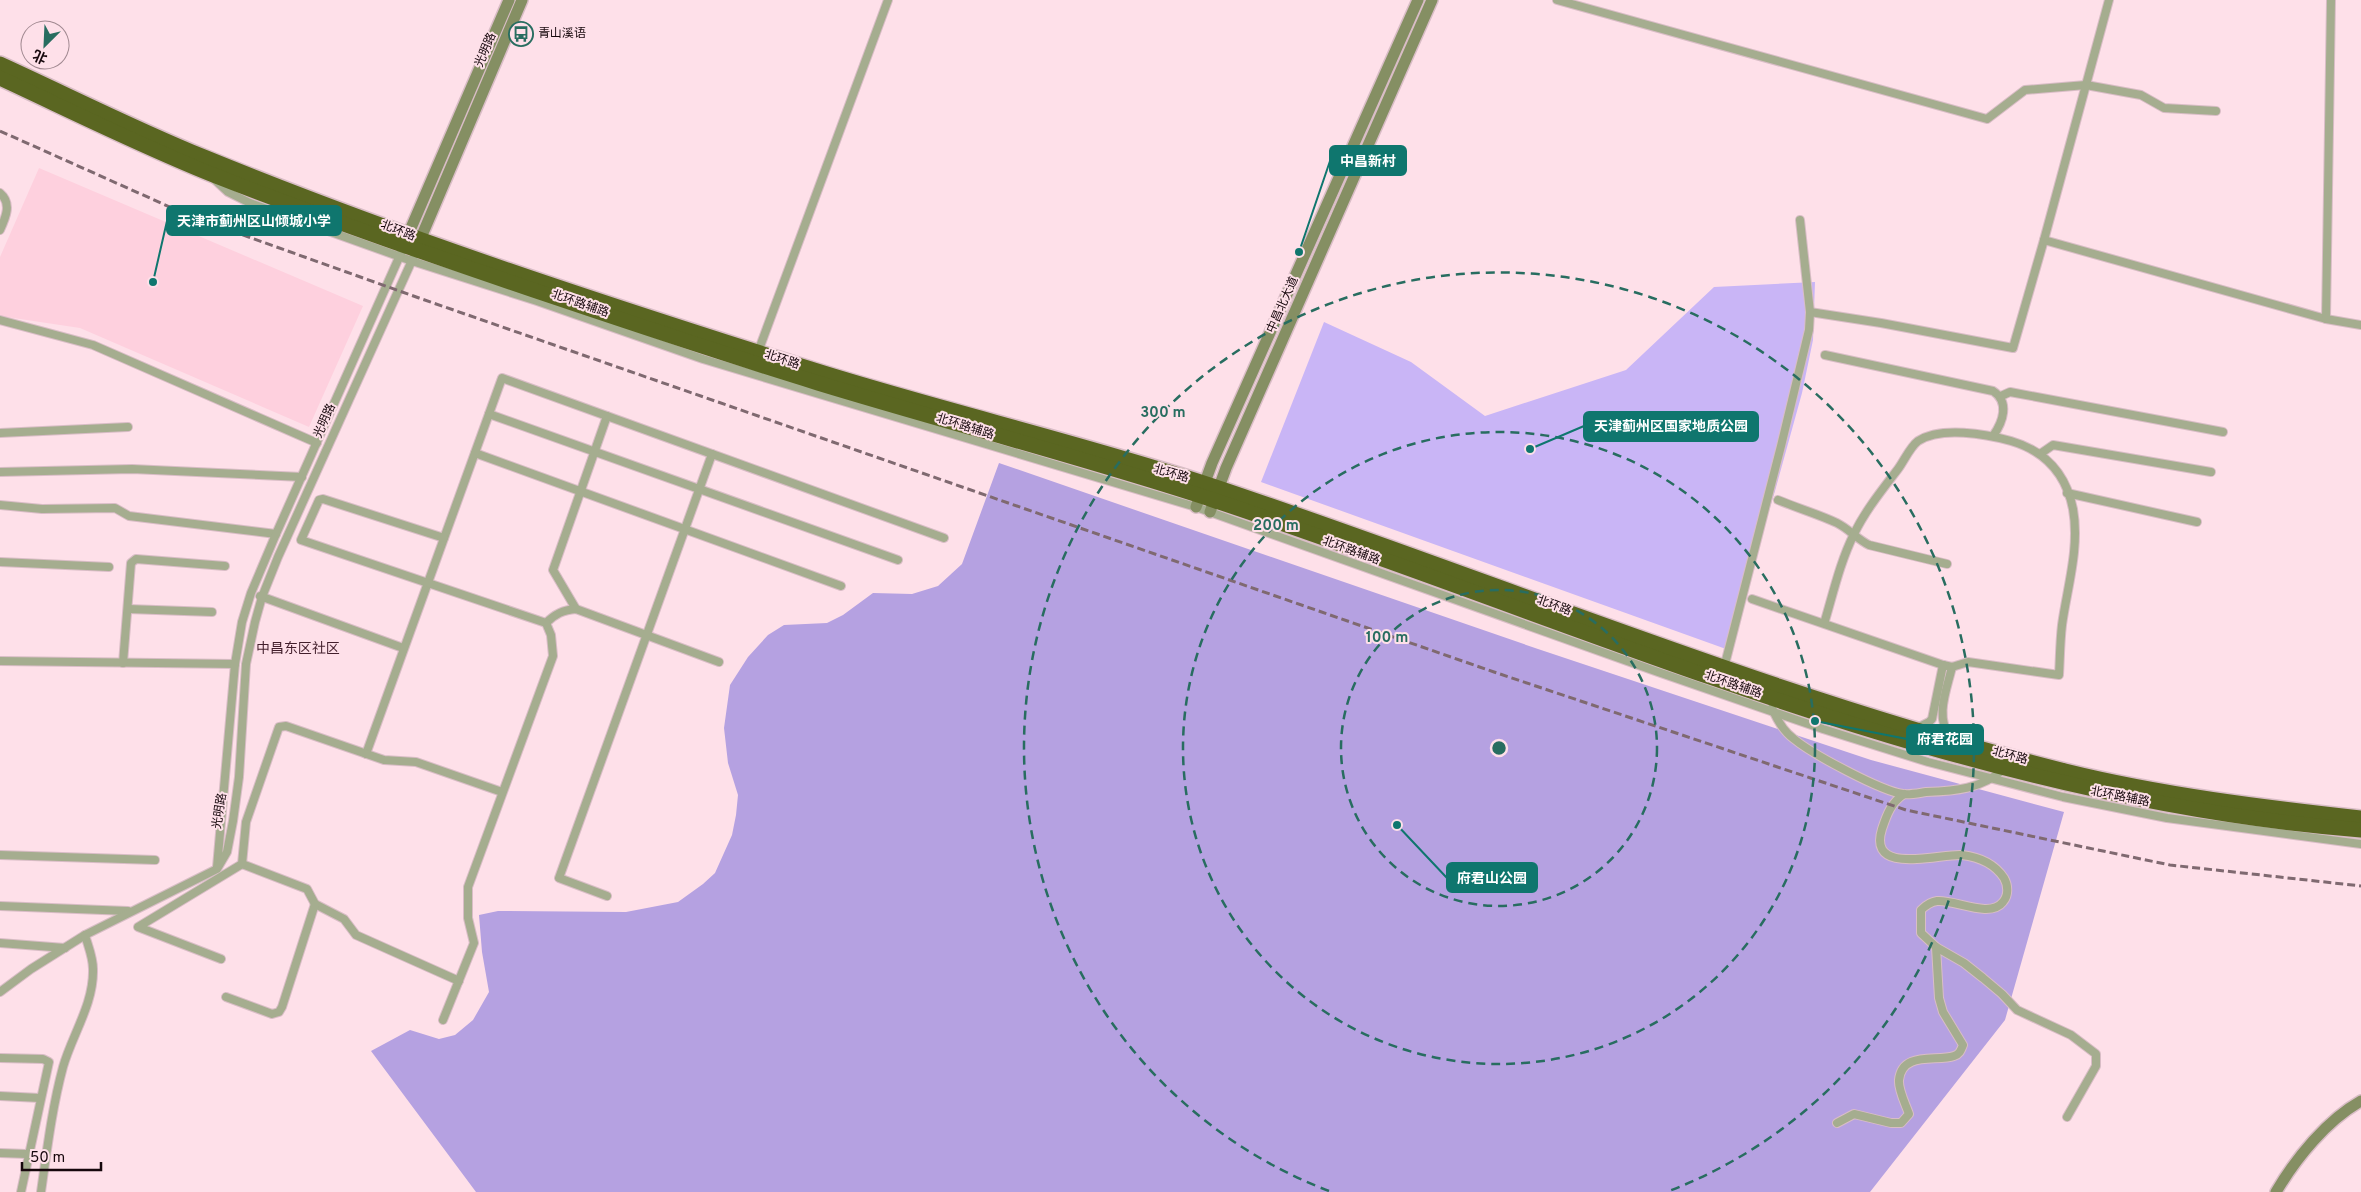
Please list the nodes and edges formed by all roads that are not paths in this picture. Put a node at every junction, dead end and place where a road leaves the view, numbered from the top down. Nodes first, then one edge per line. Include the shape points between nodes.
1 (509, 0) edge
2 (522, 0) edge
3 (888, 0) edge
4 (1418, 0) edge
5 (1432, 0) edge
6 (1557, 0) edge
7 (2109, 0) edge
8 (2331, 0) edge
9 (0, 64) edge
10 (0, 78) edge
11 (2086, 85) junction
12 (2216, 111) dead end
13 (0, 193) edge
14 (1800, 220) dead end
15 (0, 230) edge
16 (2044, 240) junction
17 (410, 248) junction
18 (1810, 312) junction
19 (0, 320) edge
20 (2326, 320) junction
21 (2361, 325) edge
22 (758, 352) junction
23 (1825, 356) dead end
24 (2000, 396) junction
25 (489, 414) junction
26 (608, 416) junction
27 (128, 427) dead end
28 (0, 432) edge
29 (2223, 432) dead end
30 (1993, 436) junction
31 (317, 443) junction
32 (595, 452) junction
33 (475, 453) junction
34 (712, 454) junction
35 (2040, 454) junction
36 (0, 472) edge
37 (2211, 472) dead end
38 (302, 477) junction
39 (700, 489) junction
40 (581, 491) junction
41 (2067, 493) junction
42 (1207, 498) junction
43 (1778, 500) dead end
44 (0, 505) edge
45 (2197, 522) dead end
46 (685, 529) junction
47 (276, 534) junction
48 (1853, 535) junction
49 (444, 538) junction
50 (944, 538) dead end
51 (898, 560) dead end
52 (0, 562) edge
53 (1947, 564) dead end
54 (225, 566) dead end
55 (109, 567) dead end
56 (427, 584) junction
57 (841, 586) dead end
58 (251, 593) junction
59 (262, 598) junction
60 (1752, 599) dead end
61 (128, 609) junction
62 (576, 610) junction
63 (212, 612) dead end
64 (546, 623) junction
65 (1824, 624) junction
66 (647, 635) junction
67 (403, 648) junction
68 (1726, 660) dead end
69 (0, 661) edge
70 (123, 662) junction
71 (718, 662) dead end
72 (235, 664) junction
73 (1947, 666) junction
74 (1771, 704) junction
75 (1911, 729) junction
76 (1954, 741) junction
77 (366, 754) junction
78 (2004, 769) junction
79 (1991, 779) junction
80 (1888, 789) junction
81 (502, 792) junction
82 (1904, 794) junction
83 (1891, 805) junction
84 (2361, 818) edge
85 (2361, 830) edge
86 (2361, 844) edge
87 (0, 854) edge
88 (155, 860) dead end
89 (242, 864) junction
90 (216, 869) junction
91 (607, 896) dead end
92 (315, 904) junction
93 (0, 906) edge
94 (130, 912) junction
95 (85, 935) junction
96 (0, 944) edge
97 (1936, 947) junction
98 (65, 948) junction
99 (220, 959) dead end
100 (459, 981) junction
101 (0, 992) edge
102 (226, 997) dead end
103 (444, 1020) dead end
104 (0, 1058) edge
105 (0, 1096) edge
106 (40, 1098) junction
107 (2361, 1101) edge
108 (2066, 1117) dead end
109 (1838, 1123) dead end
110 (0, 1153) edge
111 (27, 1154) junction
112 (21, 1192) edge
113 (41, 1192) edge
114 (2276, 1192) edge

1 - 17 main road, 光明路
2 - 17 main road, 光明路
3 - 22 street
4 - 42 main road, 中昌北大道
5 - 42 main road, 中昌北大道
6 - 11 street via 1987,119 2024,90
7 - 11 street
8 - 20 street
9 - 17 highway, 北环路
10 - 17 highway, 北环路 via 210,173
11 - 12 street via 2141,95 2164,108
11 - 16 street
13 - 15 street via 8,205
14 - 18 street
16 - 18 street via 2013,348
16 - 20 street
17 - 22 highway, 北环路
17 - 31 street, 光明路
17 - 42 highway, 北环路 via 695,345
17 - 59 street, 光明路
18 - 68 street via 1804,352
19 - 31 street via 93,345
20 - 21 street
22 - 42 highway, 北环路
23 - 24 street via 1992,391
24 - 29 street via 2010,392
24 - 30 street via 2004,407 2000,426
25 - 26 street via 502,378
25 - 32 street
25 - 33 street
26 - 32 street
26 - 34 street
27 - 28 street
30 - 35 street
30 - 48 street via 1959,433 1936,435 1918,442
31 - 38 street, 光明路
32 - 39 street
32 - 40 street
33 - 40 street
33 - 49 street
34 - 39 street
34 - 50 street
35 - 37 street via 2053,445
35 - 41 street via 2055,466
36 - 38 street via 132,469
38 - 47 street, 光明路
39 - 46 street
39 - 51 street
40 - 46 street
40 - 62 street via 553,570
41 - 45 street
41 - 73 street via 2073,508 2075,529 2059,675 1968,662
42 - 74 highway, 北环路
42 - 75 highway, 北环路
43 - 48 street via 1836,522
44 - 47 street via 42,509 115,508 128,516
46 - 57 street
46 - 66 street
47 - 58 street, 光明路
48 - 53 street via 1869,545
48 - 65 street
49 - 56 street
49 - 56 street via 323,499 319,500 301,540
52 - 55 street
54 - 61 street via 136,559 131,563
56 - 64 street
56 - 67 street
58 - 59 street
58 - 72 street, 光明路
59 - 67 street
59 - 90 street, 光明路 via 246,664 233,821 227,852
60 - 65 street
61 - 63 street
61 - 70 street
62 - 64 street via 554,615
62 - 66 street
64 - 81 street via 553,656
65 - 73 street
66 - 71 street
66 - 91 street via 559,878
67 - 77 street
69 - 70 street
70 - 72 street
72 - 90 street, 光明路
73 - 75 street via 1932,718
73 - 76 street via 1942,721 1945,731
74 - 78 highway, 北环路
74 - 79 street, 北环路辅路 via 1869,744
74 - 80 street via 1783,729 1793,739
75 - 76 highway, 北环路
76 - 84 highway, 北环路 via 2117,782 2230,802
77 - 81 street via 384,760 416,762
77 - 89 street via 286,726 279,727 246,822
78 - 79 street
78 - 85 highway, 北环路 via 2140,799
79 - 82 street via 1970,788
79 - 86 street, 北环路辅路 via 2167,818
80 - 82 street
80 - 83 street
81 - 100 street via 468,887 468,918 474,943
82 - 83 street
83 - 97 street via 1880,839 1892,857 1918,860 1960,855 1985,860 2007,883 2008,894 1997,908 1985,909 1939,900 1921,910 1921,933
87 - 88 street
89 - 92 street via 307,888
89 - 99 street via 138,927
90 - 94 street
92 - 100 street via 344,919 356,935
92 - 102 street via 279,1012 272,1014
93 - 94 street
94 - 95 street
95 - 98 street
95 - 113 street via 93,969 90,990 63,1068
96 - 98 street
97 - 108 street via 1964,964 2017,1010 2071,1035 2096,1054 2096,1066
97 - 109 street via 1939,998 1943,1012 1963,1045 1960,1053 1911,1062 1903,1070 1899,1081 1908,1114 1901,1123 1854,1114
98 - 101 street
100 - 103 street
104 - 106 street via 43,1059 49,1062
105 - 106 street
106 - 111 street
107 - 114 main road via 2348,1107 2293,1163
110 - 111 street
111 - 112 street

